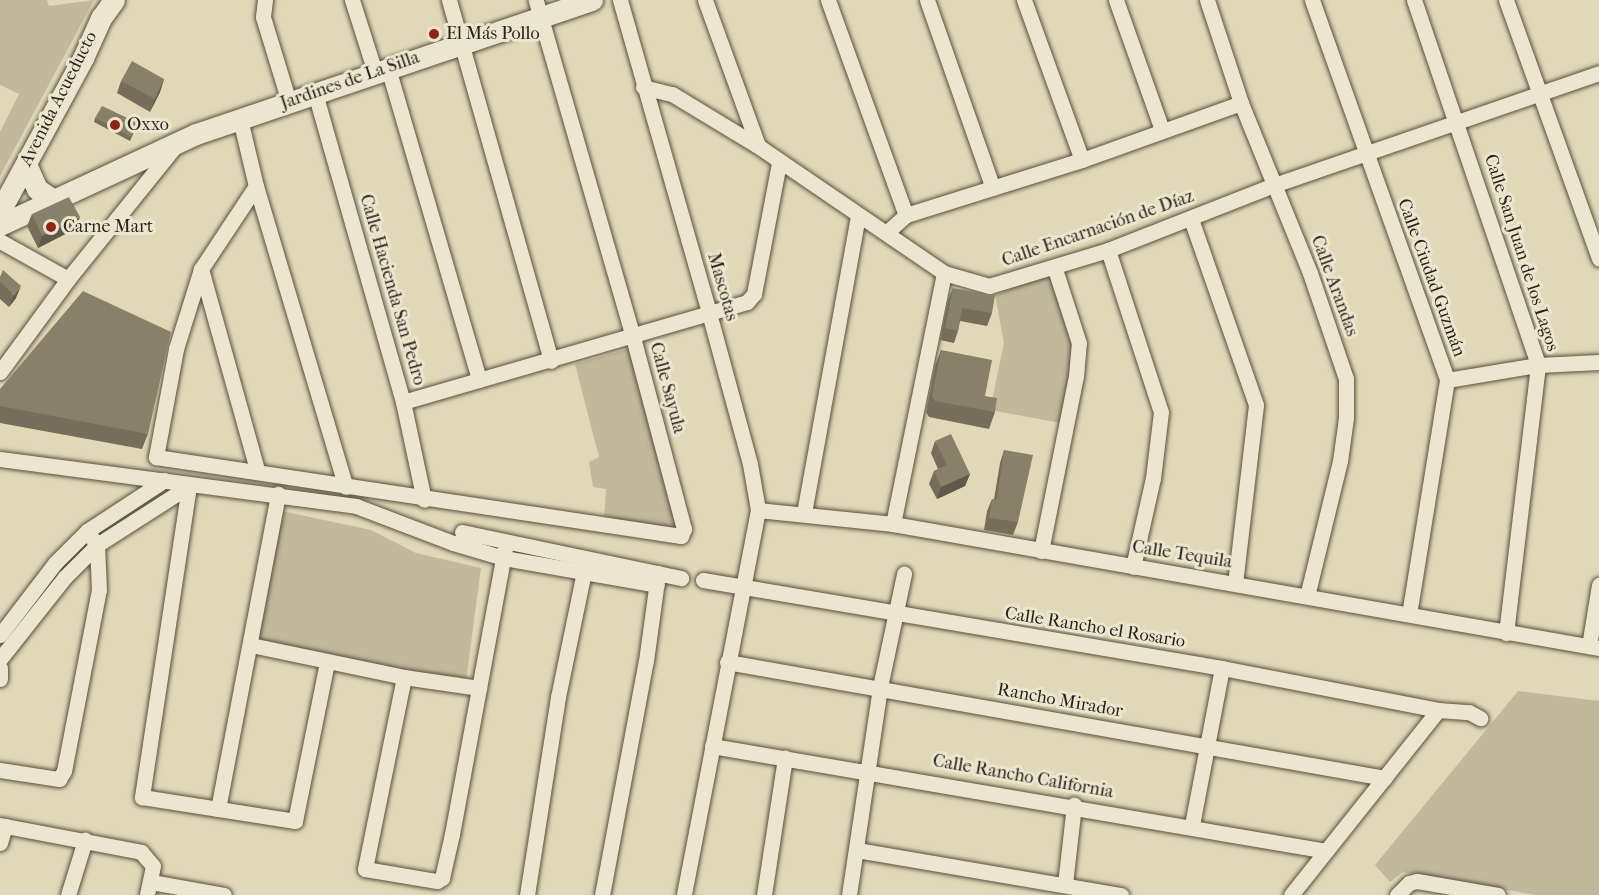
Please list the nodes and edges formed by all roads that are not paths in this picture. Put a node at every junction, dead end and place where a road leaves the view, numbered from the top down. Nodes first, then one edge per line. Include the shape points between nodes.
1 (114, 0) edge
2 (265, 0) edge
3 (352, 0) edge
4 (449, 0) edge
5 (592, 0) edge
6 (620, 0) edge
7 (705, 0) edge
8 (828, 0) edge
9 (927, 0) edge
10 (1024, 0) edge
11 (1116, 0) edge
12 (1207, 0) edge
13 (1312, 0) edge
14 (1414, 0) edge
15 (1506, 0) edge
16 (101, 9) edge
17 (539, 9) edge
18 (463, 42) junction
19 (382, 70) junction
20 (1599, 74) edge
21 (643, 87) junction
22 (315, 93) junction
23 (1539, 95) junction
24 (289, 102) junction
25 (1241, 103) junction
26 (240, 119) junction
27 (1458, 122) junction
28 (1162, 130) junction
29 (178, 142) junction
30 (758, 146) junction
31 (1366, 154) junction
32 (1082, 160) junction
33 (779, 163) junction
34 (26, 164) junction
35 (1274, 185) junction
36 (256, 186) junction
37 (993, 188) junction
38 (55, 201) junction
39 (0, 211) edge
40 (906, 215) junction
41 (858, 217) junction
42 (1191, 219) junction
43 (0, 225) edge
44 (886, 233) junction
45 (0, 242) edge
46 (1108, 250) junction
47 (1599, 260) edge
48 (1055, 268) junction
49 (201, 269) junction
50 (944, 273) junction
51 (68, 279) junction
52 (710, 314) junction
53 (633, 337) junction
54 (551, 361) junction
55 (1599, 362) edge
56 (1538, 365) junction
57 (0, 372) edge
58 (478, 380) junction
59 (1447, 380) junction
60 (403, 402) junction
61 (0, 459) edge
62 (257, 470) junction
63 (165, 480) junction
64 (189, 486) junction
65 (346, 487) junction
66 (278, 494) junction
67 (424, 500) junction
68 (758, 510) junction
69 (804, 513) junction
70 (893, 524) junction
71 (87, 531) junction
72 (462, 532) dead end
73 (97, 545) junction
74 (505, 550) junction
75 (1041, 551) junction
76 (1133, 567) junction
77 (584, 572) junction
78 (904, 574) dead end
79 (681, 578) dead end
80 (658, 579) junction
81 (703, 580) dead end
82 (1235, 583) junction
83 (1599, 585) edge
84 (744, 588) junction
85 (1308, 596) junction
86 (1409, 614) junction
87 (894, 615) junction
88 (1506, 633) junction
89 (0, 635) edge
90 (251, 645) junction
91 (1594, 647) edge
92 (0, 659) edge
93 (727, 662) junction
94 (327, 663) junction
95 (0, 668) edge
96 (1222, 668) junction
97 (404, 677) junction
98 (0, 679) edge
99 (880, 687) junction
100 (479, 688) junction
101 (1438, 710) junction
102 (1480, 718) dead end
103 (712, 746) junction
104 (1209, 748) junction
105 (785, 758) junction
106 (0, 770) edge
107 (866, 770) junction
108 (1385, 778) junction
109 (1074, 805) junction
110 (218, 809) junction
111 (1192, 825) junction
112 (2, 826) edge
113 (85, 840) junction
114 (0, 843) edge
115 (857, 850) junction
116 (1326, 851) junction
117 (1065, 884) junction
118 (149, 889) edge
119 (68, 895) edge
120 (224, 895) edge
121 (527, 895) edge
122 (602, 895) edge
123 (684, 895) edge
124 (764, 895) edge
125 (849, 895) edge
126 (1121, 895) edge
127 (1291, 895) edge
128 (1397, 895) edge
129 (1498, 895) edge

1 - 16 street, Avenida Acueducto
2 - 24 street via 263,17
3 - 19 street
4 - 18 street
5 - 17 street, Jardines de La Silla
6 - 21 street, Mascotas
7 - 30 street
8 - 40 street
9 - 37 street
10 - 32 street
11 - 28 street
12 - 25 street, Calle Arandas
13 - 31 street, Calle Ciudad Guzmán
14 - 27 street, Calle San Juan de los Lagos
15 - 23 street
16 - 34 street, Avenida Acueducto via 83,58
17 - 18 street, Jardines de La Silla
17 - 53 street, Calle Sayula
18 - 19 street, Jardines de La Silla
18 - 54 street
19 - 22 street, Jardines de La Silla
19 - 58 street
20 - 23 street, Calle Encarnación de Díaz
21 - 30 street, Calle Encarnación de Díaz via 672,94
21 - 52 street, Mascotas
22 - 24 street, Jardines de La Silla
22 - 60 street, Calle Hacienda San Pedro
23 - 27 street, Calle Encarnación de Díaz
23 - 47 street
24 - 26 street, Jardines de La Silla
25 - 28 street
25 - 35 street, Calle Arandas
26 - 29 street, Jardines de La Silla
26 - 36 street
27 - 31 street, Calle Encarnación de Díaz
27 - 56 street, Calle San Juan de los Lagos
28 - 32 street
29 - 38 street, Jardines de La Silla
29 - 51 street
30 - 33 street, Calle Encarnación de Díaz
31 - 35 street, Calle Encarnación de Díaz
31 - 59 street, Calle Ciudad Guzmán
32 - 37 street
33 - 41 street, Calle Encarnación de Díaz
33 - 52 street via 754,294 747,302
34 - 38 street via 37,189
34 - 39 street, Avenida Acueducto
35 - 42 street, Calle Encarnación de Díaz
35 - 85 street, Calle Arandas via 1346,380 1340,461
36 - 49 street
36 - 65 street
37 - 40 street
38 - 43 street, Jardines de La Silla
40 - 44 street
41 - 44 street, Calle Encarnación de Díaz
41 - 69 street
42 - 46 street, Calle Encarnación de Díaz
42 - 82 street via 1256,405
44 - 50 street, Calle Encarnación de Díaz
45 - 51 street
46 - 48 street, Calle Encarnación de Díaz
46 - 76 street via 1161,412 1153,478
48 - 50 street, Calle Encarnación de Díaz via 989,286
48 - 75 street via 1079,343
49 - 62 street
49 - 62 street via 176,349 156,457
50 - 70 street
51 - 57 street
52 - 53 street
52 - 68 street, Mascotas via 750,464
53 - 54 street
53 - 67 street, Calle Sayula via 684,529 681,536
54 - 58 street
55 - 56 street
56 - 59 street
56 - 88 street, Calle San Juan de los Lagos
58 - 60 street
59 - 86 street, Calle Ciudad Guzmán
60 - 67 street, Calle Hacienda San Pedro
61 - 63 street
62 - 65 street
63 - 64 street
63 - 71 street
64 - 66 street
64 - 73 street
64 - 110 street via 142,796
65 - 67 street
66 - 74 street via 356,506 453,543
66 - 90 street
68 - 69 street, Calle Tequila
68 - 84 street, Mascotas
69 - 70 street, Calle Tequila
70 - 75 street, Calle Tequila
71 - 73 street
71 - 89 street via 55,563
72 - 74 street
73 - 92 street via 65,577
73 - 106 street via 99,590 61,778
74 - 77 street
74 - 80 street
74 - 100 street
75 - 76 street, Calle Tequila
76 - 82 street, Calle Tequila
77 - 80 street
77 - 121 street via 558,697
78 - 87 street
79 - 80 street
80 - 122 street
81 - 84 street, Calle Rancho el Rosario
82 - 85 street, Calle Tequila
83 - 91 street
84 - 87 street, Calle Rancho el Rosario
84 - 93 street, Mascotas
85 - 86 street, Calle Tequila
86 - 88 street, Calle Tequila
87 - 96 street, Calle Rancho el Rosario
87 - 99 street
88 - 91 street, Calle Tequila
90 - 94 street
90 - 110 street
93 - 99 street, Rancho Mirador
93 - 103 street, Mascotas
94 - 97 street
94 - 110 street via 293,821
95 - 98 street
96 - 101 street, Calle Rancho el Rosario
96 - 104 street
97 - 100 street
97 - 100 street via 365,869 440,881
99 - 104 street, Rancho Mirador
99 - 107 street
101 - 102 street, Calle Rancho el Rosario via 1469,712
101 - 108 street
103 - 105 street, Calle Rancho California
103 - 123 street, Mascotas
104 - 108 street, Rancho Mirador
104 - 111 street
105 - 107 street, Calle Rancho California
105 - 124 street
107 - 109 street, Calle Rancho California
107 - 115 street
108 - 116 street
109 - 111 street, Calle Rancho California
109 - 117 street
111 - 116 street, Calle Rancho California
112 - 113 street
112 - 114 street
113 - 118 street via 141,852 152,862
113 - 119 street
115 - 117 street
115 - 125 street
116 - 127 street
117 - 126 street
118 - 120 street
128 - 129 street via 1413,882

